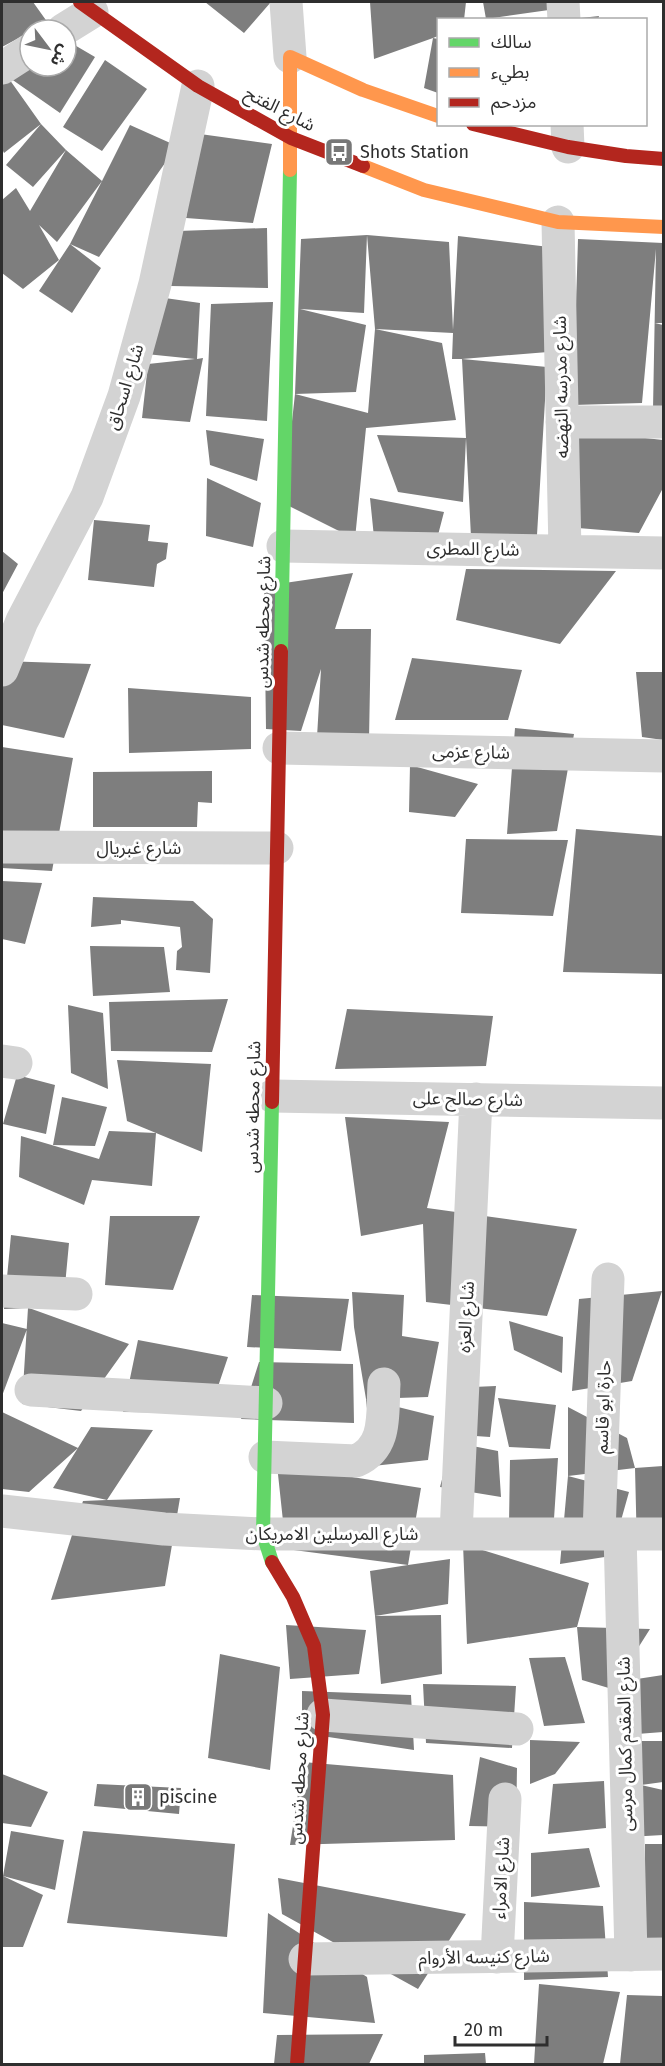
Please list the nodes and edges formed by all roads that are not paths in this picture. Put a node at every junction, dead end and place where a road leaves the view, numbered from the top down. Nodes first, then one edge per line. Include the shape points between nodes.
1 (286, 2) edge
2 (563, 2) edge
3 (86, 7) edge
4 (75, 18) edge
5 (564, 18) edge
6 (290, 57) junction
7 (18, 58) edge
8 (2, 68) edge
9 (198, 86) junction
10 (437, 116) edge
11 (489, 126) edge
12 (567, 136) edge
13 (291, 138) junction
14 (663, 159) edge
15 (558, 222) junction
16 (663, 227) edge
17 (562, 422) junction
18 (663, 422) edge
19 (283, 546) junction
20 (564, 551) junction
21 (663, 553) edge
22 (2, 670) edge
23 (279, 748) junction
24 (663, 756) edge
25 (2, 847) edge
26 (277, 848) junction
27 (272, 1096) junction
28 (476, 1099) junction
29 (663, 1103) edge
30 (608, 1280) dead end
31 (2, 1291) edge
32 (76, 1294) dead end
33 (384, 1384) dead end
34 (31, 1390) dead end
35 (266, 1403) junction
36 (265, 1457) junction
37 (2, 1511) edge
38 (263, 1534) junction
39 (456, 1534) junction
40 (610, 1534) junction
41 (663, 1534) edge
42 (323, 1715) junction
43 (517, 1729) dead end
44 (505, 1799) dead end
45 (663, 1954) edge
46 (631, 1955) junction
47 (497, 1957) junction
48 (305, 1959) junction
49 (297, 2064) edge

1 - 6 street
2 - 5 street
3 - 4 street
3 - 9 street, شارع الفتح
6 - 10 street via 396,104
6 - 13 street, شارع محطه شدس
7 - 8 street
9 - 13 street, شارع الفتح
9 - 22 street, شارع اسحاق via 155,284 124,396 87,497 22,621
11 - 12 street
12 - 14 street via 626,156
13 - 15 street, شارع الفتح via 424,190
13 - 19 street, شارع محطه شدس
15 - 16 street, شارع الفتح
15 - 17 street, شارع مدرسه النهضه
17 - 18 street
17 - 20 street, شارع مدرسه النهضه
19 - 20 street, شارع المطرى
19 - 23 street, شارع محطه شدس
20 - 21 street, شارع المطرى
23 - 24 street, شارع عزمى
23 - 26 street, شارع محطه شدس
25 - 26 street, شارع غبريال
26 - 27 street, شارع محطه شدس
27 - 28 street, شارع صالح على
27 - 35 street, شارع محطه شدس
28 - 29 street, شارع صالح على
28 - 39 street, شارع العزه
30 - 40 street, حارة ابو قاسم
31 - 32 street
33 - 36 street via 378,1442 365,1457 356,1461
34 - 35 street
35 - 36 street, شارع محطه شدس
36 - 38 street, شارع محطه شدس
37 - 38 street, شارع المرسلين الامريكان via 164,1529
38 - 39 street, شارع المرسلين الامريكان
38 - 42 street, شارع محطه شدس via 272,1563 293,1597 314,1646
39 - 40 street, شارع المرسلين الامريكان
40 - 41 street, شارع المرسلين الامريكان
40 - 46 street, شارع المقدم كمال مرسى
42 - 43 street
42 - 48 street, شارع محطه شدس
44 - 47 street, شارع الامراء
45 - 46 street, شارع كنيسه الأروام
46 - 47 street, شارع كنيسه الأروام
47 - 48 street, شارع كنيسه الأروام
48 - 49 street, شارع محطه شدس

